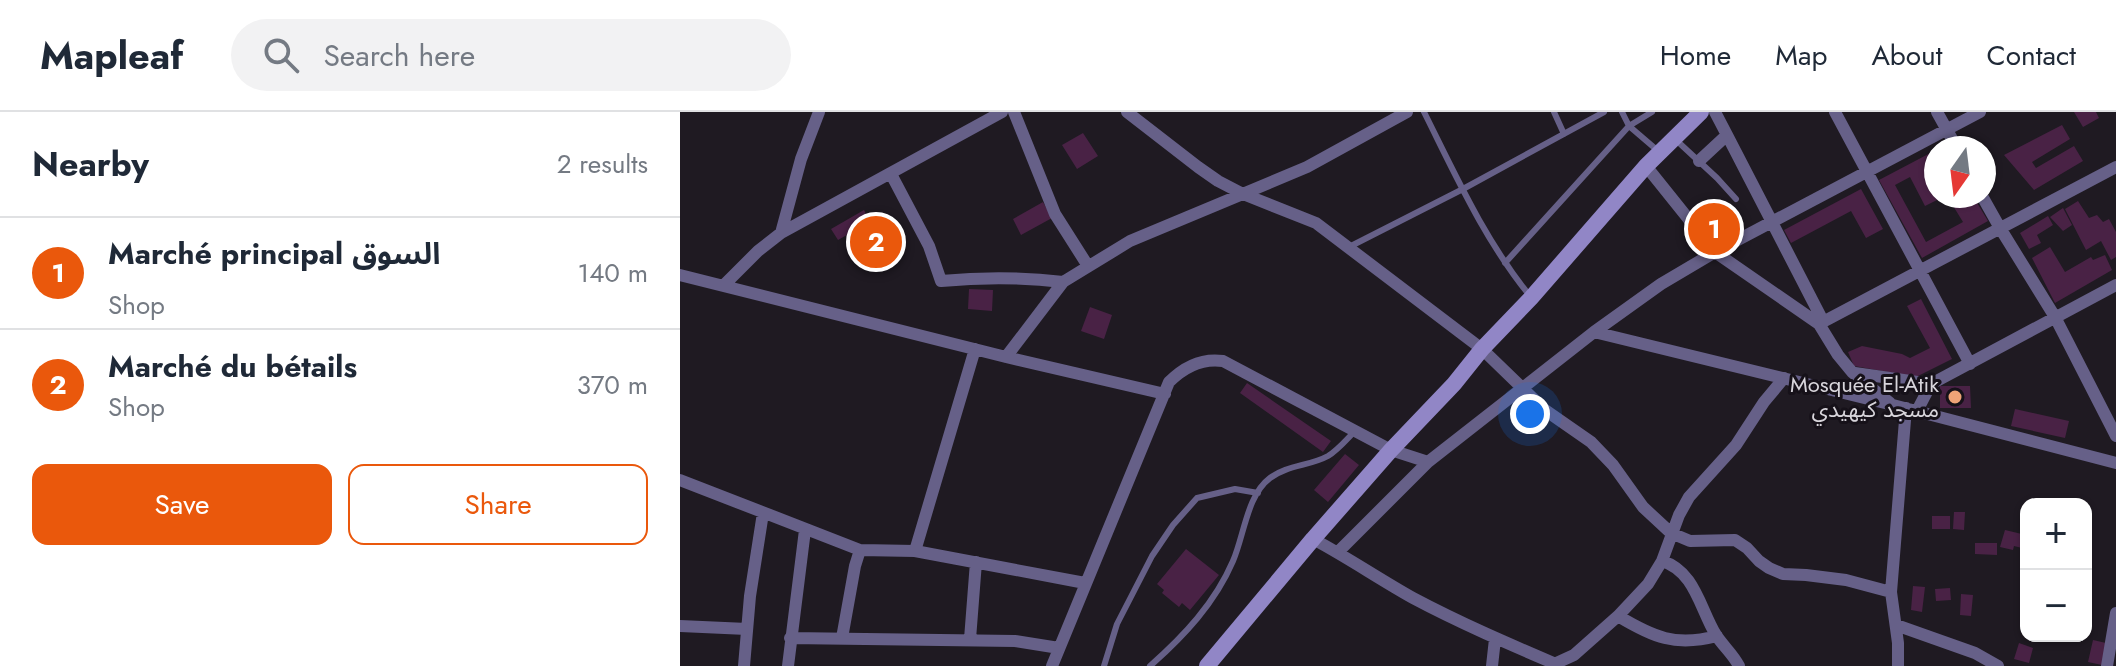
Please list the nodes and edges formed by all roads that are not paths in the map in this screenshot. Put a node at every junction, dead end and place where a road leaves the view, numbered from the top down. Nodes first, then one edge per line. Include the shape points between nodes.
1 (819, 112) edge
2 (1002, 112) edge
3 (1014, 112) edge
4 (1127, 112) edge
5 (1407, 112) edge
6 (1424, 112) edge
7 (1554, 112) edge
8 (1604, 112) edge
9 (1622, 112) edge
10 (1652, 112) edge
11 (1701, 112) edge
12 (1715, 112) edge
13 (1835, 112) edge
14 (1937, 112) edge
15 (1980, 112) edge
16 (1629, 126) junction
17 (1947, 129) junction
18 (1564, 134) junction
19 (1727, 135) junction
20 (1951, 136) edge
21 (1674, 139) junction
22 (1659, 153) junction
23 (1699, 161) junction
24 (1646, 166) junction
25 (2116, 167) edge
26 (1867, 173) junction
27 (891, 174) junction
28 (1463, 189) junction
29 (1243, 194) junction
30 (1736, 199) dead end
31 (1989, 208) edge
32 (1773, 222) junction
33 (2000, 228) junction
34 (781, 233) junction
35 (1348, 247) junction
36 (1715, 252) junction
37 (1505, 263) junction
38 (1088, 266) junction
39 (1919, 270) junction
40 (680, 275) edge
41 (1063, 282) junction
42 (724, 285) junction
43 (2116, 285) edge
44 (1531, 298) junction
45 (2055, 317) junction
46 (1821, 323) junction
47 (1594, 332) junction
48 (975, 349) junction
49 (1482, 349) junction
50 (1006, 357) junction
51 (1970, 364) junction
52 (1852, 372) junction
53 (1784, 378) junction
54 (1931, 384) junction
55 (1522, 388) junction
56 (1165, 394) junction
57 (1905, 408) junction
58 (1355, 431) junction
59 (2116, 436) edge
60 (1391, 450) junction
61 (1428, 462) junction
62 (2116, 463) edge
63 (680, 480) edge
64 (1258, 493) junction
65 (763, 513) junction
66 (805, 530) junction
67 (1671, 533) junction
68 (1313, 539) junction
69 (860, 550) junction
70 (915, 551) junction
71 (1338, 552) junction
72 (1662, 561) junction
73 (976, 562) junction
74 (1085, 583) junction
75 (1891, 592) junction
76 (2116, 613) edge
77 (1618, 616) junction
78 (1896, 625) junction
79 (680, 626) edge
80 (747, 629) junction
81 (1717, 636) junction
82 (790, 638) junction
83 (842, 638) junction
84 (970, 639) junction
85 (1495, 639) junction
86 (1059, 648) junction
87 (2110, 662) edge
88 (1556, 665) edge
89 (744, 666) edge
90 (788, 666) edge
91 (1052, 666) edge
92 (1104, 666) edge
93 (1150, 666) edge
94 (1207, 666) edge
95 (1492, 666) edge
96 (1739, 666) edge
97 (1898, 666) edge
98 (1998, 666) edge

1 - 34 street
2 - 27 street
3 - 38 street via 1055,214
4 - 29 street
5 - 29 street via 1307,167
6 - 28 lane
7 - 18 lane
8 - 18 lane
9 - 16 lane
10 - 16 lane
11 - 21 street
12 - 19 street
13 - 26 street
14 - 17 street
15 - 17 street
16 - 22 lane
16 - 37 lane
17 - 20 street
17 - 26 street
18 - 28 lane
19 - 23 street
19 - 32 street
21 - 22 street
21 - 23 lane
22 - 24 street
23 - 30 lane
24 - 36 street
24 - 44 street
25 - 33 street
26 - 32 street
26 - 39 street
27 - 34 street
27 - 41 street via 941,281 1018,277
28 - 35 lane
28 - 37 lane
29 - 35 street via 1316,223
29 - 38 street via 1130,241
31 - 33 street
32 - 36 street
32 - 46 street
33 - 39 street
33 - 45 street
34 - 42 street
35 - 49 street
36 - 46 street
36 - 47 street
37 - 44 lane
38 - 41 street
39 - 46 street
39 - 51 street
40 - 42 street
41 - 50 street
42 - 48 street
43 - 45 street
44 - 49 street
45 - 51 street
45 - 59 street
46 - 52 street
47 - 53 street
47 - 55 street
48 - 50 street
48 - 70 street
49 - 55 street
49 - 60 street
50 - 56 street
51 - 54 street
52 - 54 street
52 - 57 street
53 - 57 street
53 - 67 street via 1736,445 1689,497
54 - 57 street
55 - 61 street
55 - 67 street via 1591,442
56 - 58 street via 1169,382 1185,369 1211,359 1223,361
56 - 74 street
57 - 62 street
57 - 75 street
58 - 60 street
58 - 64 lane via 1328,456 1270,478
60 - 61 street
60 - 68 street
61 - 71 street
63 - 65 street
64 - 92 lane via 1235,489 1197,498 1152,556 1117,624
64 - 93 lane via 1212,602
65 - 66 street
65 - 80 street
66 - 69 street
66 - 82 street
67 - 72 street
67 - 75 street via 1690,541 1735,540 1783,574 1846,580
68 - 71 street
68 - 94 street
69 - 70 street
69 - 83 street
70 - 73 street
71 - 85 street
72 - 77 street
72 - 81 street via 1682,572
73 - 74 street
73 - 84 street
74 - 86 street
75 - 78 street
76 - 87 street
77 - 81 street via 1642,630 1682,641
77 - 88 street
78 - 97 street
78 - 98 street
79 - 80 street
80 - 89 street
81 - 96 street
82 - 83 street
82 - 90 street
83 - 84 street
84 - 86 street
85 - 88 street
85 - 95 street
86 - 91 street

